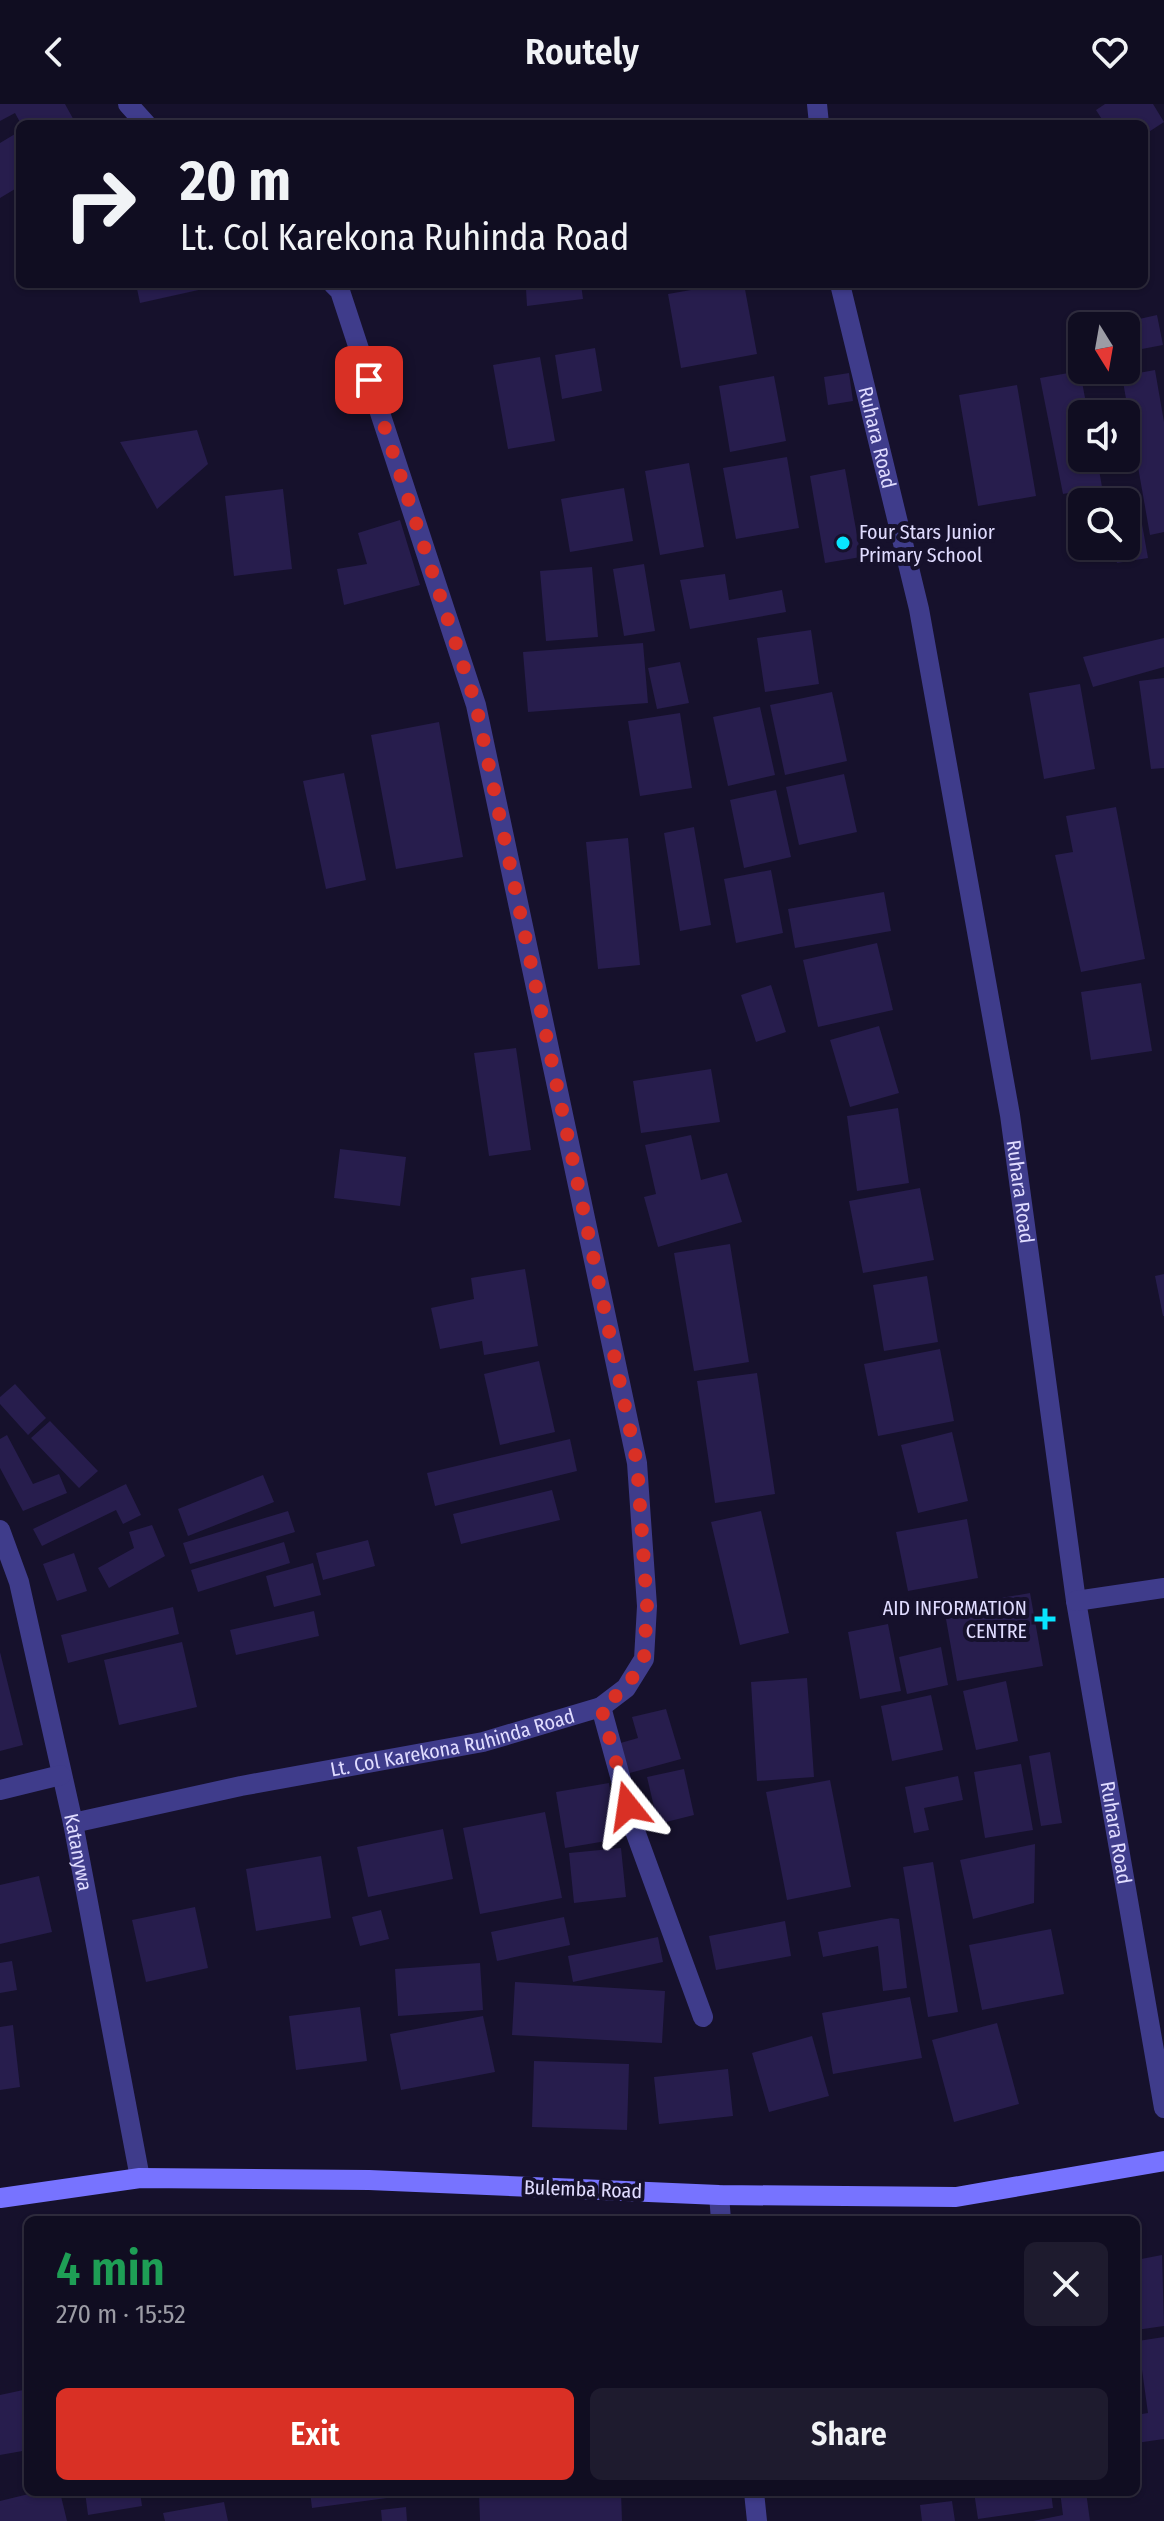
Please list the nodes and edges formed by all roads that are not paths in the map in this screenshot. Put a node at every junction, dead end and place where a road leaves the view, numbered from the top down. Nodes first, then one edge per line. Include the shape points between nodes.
1 (128, 104) edge
2 (142, 120) edge
3 (337, 288) edge
4 (841, 288) edge
5 (0, 1530) edge
6 (1164, 1588) edge
7 (1076, 1601) junction
8 (601, 1707) junction
9 (61, 1775) junction
10 (0, 1790) edge
11 (73, 1823) junction
12 (703, 2017) dead end
13 (1164, 2108) edge
14 (1164, 2161) edge
15 (140, 2178) junction
16 (719, 2195) junction
17 (0, 2198) edge
18 (721, 2216) edge
19 (754, 2496) edge
20 (757, 2521) edge

1 - 2 street
3 - 8 street, Lt. Col Karekona Ruhinda Road via 476,705 637,1463 647,1606 644,1659 626,1688
4 - 7 street, Ruhara Road via 919,609 1007,1100
5 - 9 street, Katanywa via 19,1582
6 - 7 street
7 - 13 street, Ruhara Road
8 - 11 street, Lt. Col Karekona Ruhinda Road via 483,1742
8 - 12 street via 635,1831
9 - 10 street
9 - 11 street, Katanywa
11 - 15 street, Katanywa
14 - 16 main road, Bulemba Road via 956,2197
15 - 16 main road, Bulemba Road via 369,2180
15 - 17 main road, Bulemba Road
16 - 18 street
19 - 20 street

